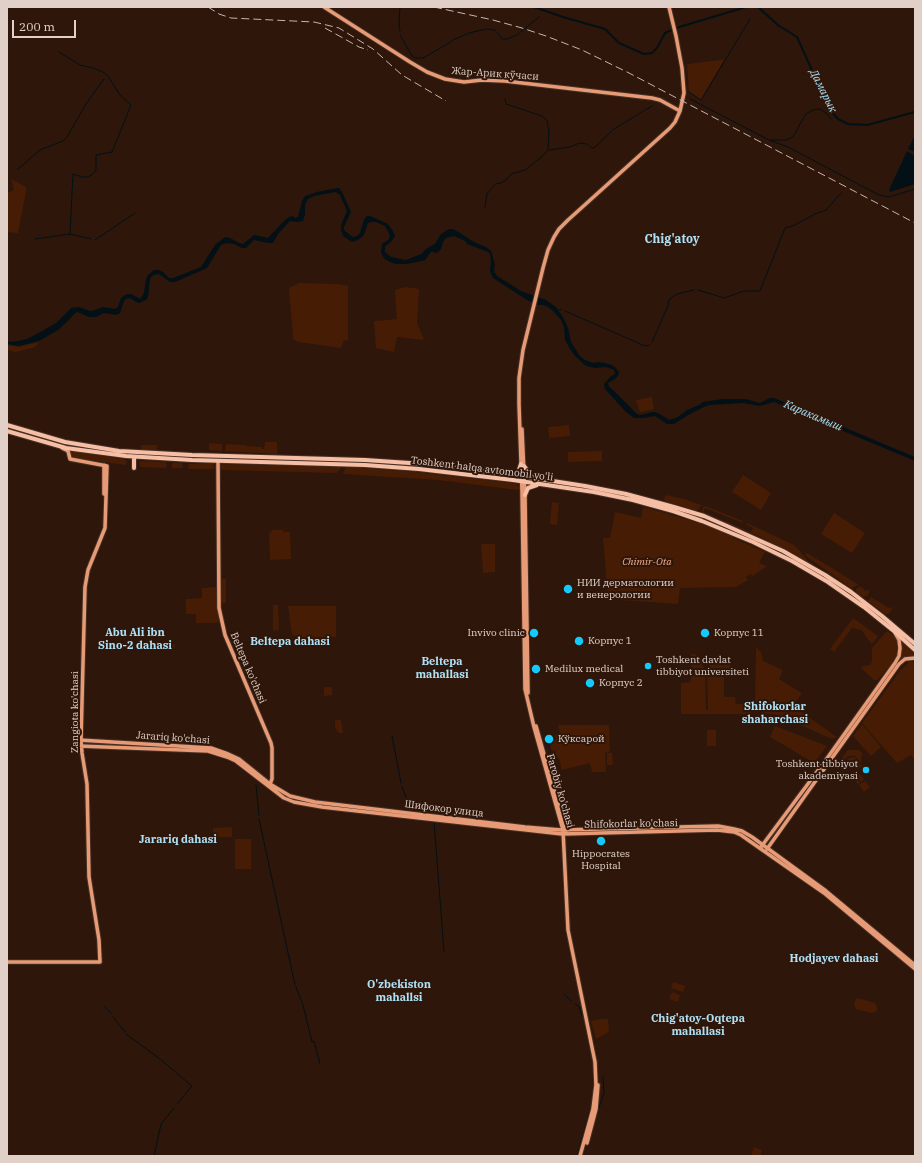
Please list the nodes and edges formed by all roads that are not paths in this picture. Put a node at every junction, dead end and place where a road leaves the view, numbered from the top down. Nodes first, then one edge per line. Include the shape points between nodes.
1 (324, 7) edge
2 (669, 7) edge
3 (680, 111) junction
4 (7, 425) edge
5 (7, 431) edge
6 (60, 446) junction
7 (72, 449) junction
8 (68, 451) junction
9 (192, 455) junction
10 (134, 457) junction
11 (266, 457) junction
12 (192, 460) junction
13 (218, 461) junction
14 (375, 461) junction
15 (266, 462) junction
16 (523, 465) junction
17 (375, 466) junction
18 (134, 468) dead end
19 (514, 475) junction
20 (523, 476) junction
21 (537, 479) junction
22 (523, 482) junction
23 (540, 484) junction
24 (525, 495) junction
25 (703, 518) junction
26 (840, 587) junction
27 (894, 632) junction
28 (915, 644) edge
29 (915, 650) edge
30 (915, 658) edge
31 (897, 664) junction
32 (80, 740) junction
33 (80, 745) junction
34 (175, 747) junction
35 (830, 758) junction
36 (250, 769) junction
37 (270, 784) junction
38 (302, 804) joint
39 (344, 808) junction
40 (565, 832) junction
41 (761, 847) junction
42 (766, 850) junction
43 (7, 961) edge
44 (915, 965) edge
45 (915, 969) edge
46 (582, 1156) edge

1 - 3 main road, Жар-Арик кўчаси via 427,72 445,78 464,82 505,80 652,98
2 - 3 main road, Farobiy ko'chasi via 684,80
3 - 16 main road, Farobiy ko'chasi via 670,128 625,167 560,229 552,240 520,370
4 - 9 highway, Toshkent halqa avtomobil yo'li via 94,448
5 - 6 highway, Toshkent halqa avtomobil yo'li
6 - 7 highway, Toshkent halqa avtomobil yo'li
6 - 8 main road
7 - 8 main road
7 - 10 highway, Toshkent halqa avtomobil yo'li
8 - 32 main road, Zangiota ko'chasi via 70,459 105,465 103,527 85,573 83,588
9 - 11 highway, Toshkent halqa avtomobil yo'li
9 - 12 highway
10 - 12 highway, Toshkent halqa avtomobil yo'li
10 - 18 highway
11 - 14 highway, Toshkent halqa avtomobil yo'li
11 - 15 highway
12 - 13 highway, Toshkent halqa avtomobil yo'li
13 - 15 highway, Toshkent halqa avtomobil yo'li
13 - 37 main road, Beltepa ko'chasi via 219,608 225,635 271,743
14 - 17 highway
14 - 19 highway, Toshkent halqa avtomobil yo'li via 435,465
15 - 17 highway, Toshkent halqa avtomobil yo'li
16 - 19 highway
16 - 20 main road, Farobiy ko'chasi
16 - 21 highway
17 - 22 highway, Toshkent halqa avtomobil yo'li
19 - 20 highway, Toshkent halqa avtomobil yo'li
20 - 21 highway, Toshkent halqa avtomobil yo'li
20 - 22 main road, Farobiy ko'chasi
21 - 25 highway, Toshkent halqa avtomobil yo'li via 621,492
22 - 23 highway, Toshkent halqa avtomobil yo'li
22 - 24 main road, Farobiy ko'chasi
22 - 40 main road, Farobiy ko'chasi via 525,689
23 - 24 highway via 529,487
23 - 25 highway, Toshkent halqa avtomobil yo'li via 624,498
24 - 40 main road, Farobiy ko'chasi via 527,689
25 - 26 highway, Toshkent halqa avtomobil yo'li via 783,551
26 - 27 highway, Toshkent halqa avtomobil yo'li
26 - 28 highway, Toshkent halqa avtomobil yo'li via 882,616
27 - 29 highway, Toshkent halqa avtomobil yo'li
27 - 31 main road via 900,648
30 - 31 main road via 905,659
31 - 35 main road
32 - 33 main road, Zangiota ko'chasi
32 - 34 main road, Jarariq ko'chasi
33 - 34 main road, Jarariq ko'chasi
33 - 43 main road, Zangiota ko'chasi via 85,784 89,894 98,940 99,961
34 - 36 main road, Jarariq ko'chasi via 217,753
35 - 41 main road
35 - 42 main road
36 - 37 main road, Jarariq ko'chasi
36 - 38 main road, Jarariq ko'chasi via 284,798
37 - 39 main road, Jarariq ko'chasi via 290,796
38 - 39 main road, Shifokorlar ko'chasi
39 - 40 main road, Shifokorlar ko'chasi
40 - 41 main road, Shifokorlar ko'chasi via 726,830 742,835
40 - 46 main road, Farobiy ko'chasi via 570,930 598,1067 596,1109
41 - 42 main road, Shifokorlar ko'chasi
42 - 44 main road, Shifokorlar ko'chasi via 826,891
42 - 45 main road, Shifokorlar ko'chasi via 824,893

